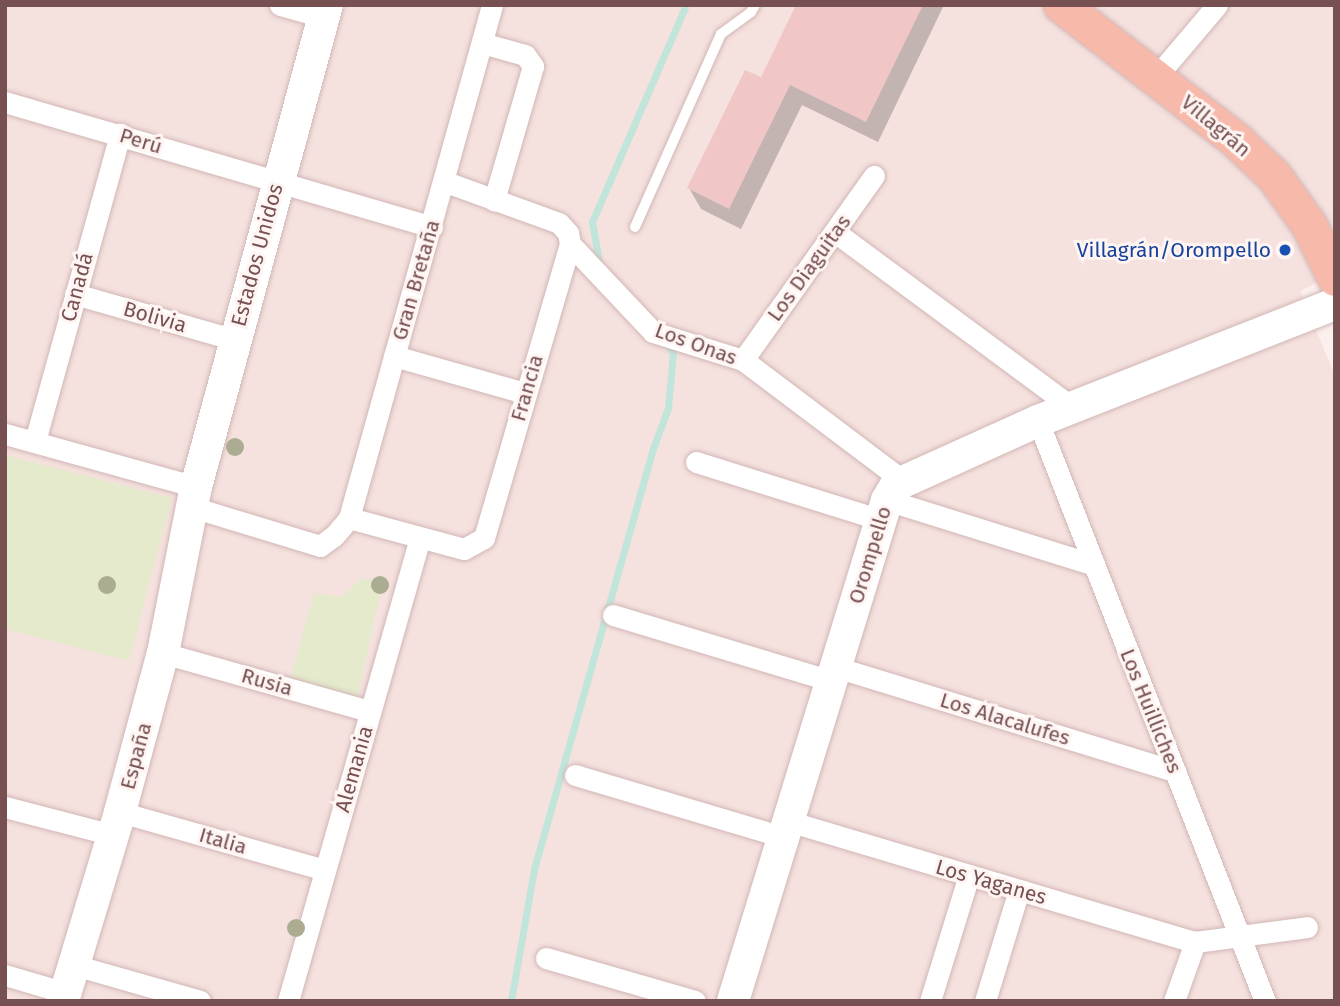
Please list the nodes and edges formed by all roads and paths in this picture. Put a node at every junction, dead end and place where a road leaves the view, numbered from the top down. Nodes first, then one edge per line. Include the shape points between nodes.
1 (280, 5) edge
2 (492, 5) edge
3 (755, 5) edge
4 (1061, 5) edge
5 (1217, 5) edge
6 (325, 11) edge
7 (482, 43) junction
8 (1156, 77) junction
9 (5, 102) edge
10 (120, 134) junction
11 (874, 176) dead end
12 (443, 181) junction
13 (276, 183) junction
14 (494, 200) junction
15 (432, 227) junction
16 (635, 227) dead end
17 (835, 232) junction
18 (570, 244) junction
19 (1335, 278) edge
20 (75, 294) junction
21 (1335, 304) edge
22 (235, 340) junction
23 (394, 356) junction
24 (743, 360) junction
25 (525, 393) junction
26 (1073, 408) junction
27 (1038, 421) junction
28 (5, 434) edge
29 (35, 441) junction
30 (696, 462) dead end
31 (194, 497) junction
32 (890, 500) junction
33 (349, 518) junction
34 (420, 538) junction
35 (1094, 565) junction
36 (613, 615) dead end
37 (163, 653) junction
38 (834, 674) junction
39 (370, 712) junction
40 (1175, 771) junction
41 (575, 775) dead end
42 (5, 807) edge
43 (117, 824) junction
44 (786, 829) junction
45 (325, 870) junction
46 (969, 875) junction
47 (1019, 890) junction
48 (1307, 927) dead end
49 (1241, 936) junction
50 (1195, 942) junction
51 (547, 958) dead end
52 (5, 975) edge
53 (68, 986) edge
54 (200, 1001) edge
55 (288, 1001) edge
56 (695, 1001) edge
57 (733, 1001) edge
58 (930, 1001) edge
59 (985, 1001) edge
60 (1174, 1001) edge
61 (1265, 1001) edge

1 - 6 street
2 - 7 street, Gran Bretaña
3 - 16 lane via 721,34
4 - 8 main road, Villagrán
5 - 8 street
6 - 13 street, Estados Unidos
7 - 12 street, Gran Bretaña
7 - 14 street via 525,55 533,66
8 - 19 main road, Villagrán via 1236,140 1273,176 1309,225
9 - 10 street, Perú
10 - 13 street, Perú
10 - 20 street, Canadá
11 - 17 street, Los Diaguitas
12 - 14 street
12 - 15 street, Gran Bretaña
13 - 15 street, Perú
13 - 22 street, Estados Unidos
14 - 18 street via 559,223
15 - 23 street, Gran Bretaña
17 - 24 street, Los Diaguitas
17 - 26 street
18 - 24 street, Los Onas via 662,335
18 - 25 street, Francia
20 - 22 street, Bolivia
20 - 29 street, Canadá
21 - 26 street, Orompello
22 - 31 street, Estados Unidos
23 - 25 street
23 - 33 street, Gran Bretaña
24 - 32 street, Los Onas
25 - 34 street, Francia via 484,538 464,549
26 - 27 street, Orompello
27 - 32 street, Orompello
27 - 35 street, Los Huilliches
28 - 29 street
29 - 31 street
30 - 32 street, Los Onas
31 - 33 street via 320,546
31 - 37 street, España
32 - 35 street, Los Onas
32 - 38 street, Orompello
33 - 34 street, Francia
34 - 39 street, Alemania
35 - 40 street, Los Huilliches
36 - 38 street, Los Alacalufes
37 - 39 street, Rusia
37 - 43 street, España
38 - 40 street, Los Alacalufes
38 - 44 street, Orompello
39 - 45 street, Alemania
40 - 49 street, Los Huilliches
41 - 44 street, Los Yaganes
42 - 43 street, Italia
43 - 45 street, Italia
43 - 53 street, España
44 - 46 street, Los Yaganes
44 - 57 street, Orompello
45 - 55 street, Alemania
46 - 47 street, Los Yaganes
46 - 58 street
47 - 50 street, Los Yaganes
47 - 59 street
48 - 49 street
49 - 50 street
49 - 61 street, Los Huilliches
50 - 60 street
51 - 56 street
52 - 53 street
53 - 54 street

